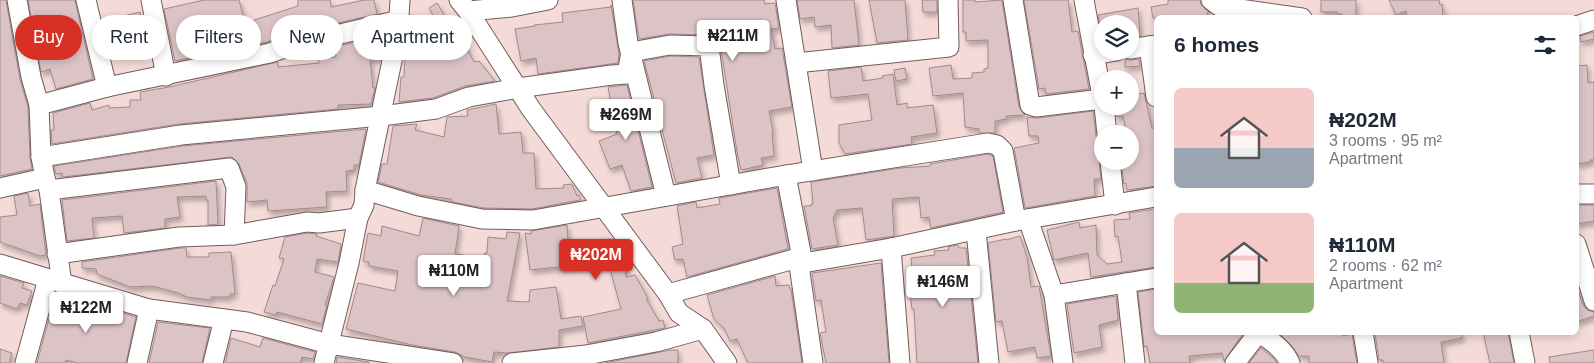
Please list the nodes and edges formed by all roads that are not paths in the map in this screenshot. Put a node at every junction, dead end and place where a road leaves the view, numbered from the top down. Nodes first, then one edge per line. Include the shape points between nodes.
1 (17, 0) edge
2 (86, 0) edge
3 (400, 0) edge
4 (548, 0) edge
5 (622, 0) edge
6 (786, 0) edge
7 (948, 0) edge
8 (1013, 0) edge
9 (1084, 0) edge
10 (155, 1) edge
11 (464, 5) edge
12 (1216, 8) edge
13 (399, 15) edge
14 (1279, 15) edge
15 (1594, 20) edge
16 (1579, 25) edge
17 (353, 31) edge
18 (1153, 45) edge
19 (1139, 47) edge
20 (631, 52) junction
21 (1093, 55) joint
22 (392, 60) edge
23 (1154, 62) edge
24 (796, 64) junction
25 (1096, 70) edge
26 (166, 76) junction
27 (107, 87) junction
28 (518, 88) junction
29 (1094, 98) edge
30 (39, 104) junction
31 (381, 116) junction
32 (41, 157) junction
33 (1111, 170) edge
34 (813, 171) junction
35 (786, 175) junction
36 (47, 184) junction
37 (731, 185) junction
38 (0, 188) edge
39 (365, 190) junction
40 (1579, 194) edge
41 (1594, 194) edge
42 (666, 196) junction
43 (1154, 197) edge
44 (1115, 205) junction
45 (604, 206) junction
46 (358, 218) junction
47 (1022, 220) junction
48 (976, 231) junction
49 (234, 235) junction
50 (891, 248) junction
51 (57, 254) junction
52 (1579, 254) edge
53 (801, 260) junction
54 (0, 264) edge
55 (1154, 278) edge
56 (55, 281) junction
57 (1126, 283) junction
58 (668, 294) junction
59 (1054, 295) junction
60 (1594, 301) edge
61 (149, 309) junction
62 (224, 319) junction
63 (703, 329) junction
64 (1256, 335) edge
65 (1261, 335) edge
66 (1363, 335) edge
67 (1520, 335) edge
68 (329, 344) junction
69 (26, 363) edge
70 (137, 363) edge
71 (213, 363) edge
72 (324, 363) edge
73 (453, 363) edge
74 (512, 363) edge
75 (727, 363) edge
76 (813, 363) edge
77 (900, 363) edge
78 (989, 363) edge
79 (1063, 363) edge
80 (1135, 363) edge
81 (1235, 363) edge
82 (1290, 363) edge
83 (1368, 363) edge
84 (1525, 363) edge

1 - 30 street
2 - 27 street
3 - 13 street
4 - 11 street via 512,7
5 - 20 street
6 - 24 street
7 - 24 street via 949,47
8 - 29 street via 1030,105 1036,107
9 - 21 street
10 - 26 street
11 - 28 street
12 - 14 street
15 - 16 street
17 - 26 street
18 - 19 street
18 - 23 street
20 - 28 street via 627,74
20 - 37 street via 670,45 709,46
20 - 42 street
21 - 25 street
22 - 31 street
24 - 34 street
26 - 27 street
27 - 30 street
28 - 31 street via 470,97 436,109
28 - 45 street
30 - 32 street
31 - 32 street via 181,135
31 - 39 street
32 - 36 street
33 - 44 street
34 - 35 street
34 - 47 street via 988,143 997,145 1003,151
35 - 37 street
35 - 53 street
36 - 38 street
36 - 49 street via 229,168 236,187
36 - 51 street
37 - 42 street
39 - 45 street via 418,206 482,219 533,220
39 - 46 street via 364,205
40 - 41 street
42 - 45 street
43 - 44 street
44 - 47 street
45 - 58 street
46 - 49 street via 307,222
46 - 68 street
47 - 48 street
47 - 59 street
48 - 50 street
48 - 78 street
49 - 51 street via 179,237
50 - 53 street
50 - 77 street
51 - 56 street
52 - 60 street
53 - 58 street
53 - 76 street
54 - 56 street
55 - 57 street
56 - 61 street
56 - 69 street
57 - 59 street
57 - 80 street
58 - 63 street via 679,313
59 - 79 street
61 - 62 street
61 - 70 street
62 - 68 street via 248,322
62 - 71 street
63 - 74 street via 586,355
63 - 75 street
64 - 81 street
65 - 82 street via 1279,346
66 - 83 street
67 - 84 street
68 - 72 street
68 - 73 street

